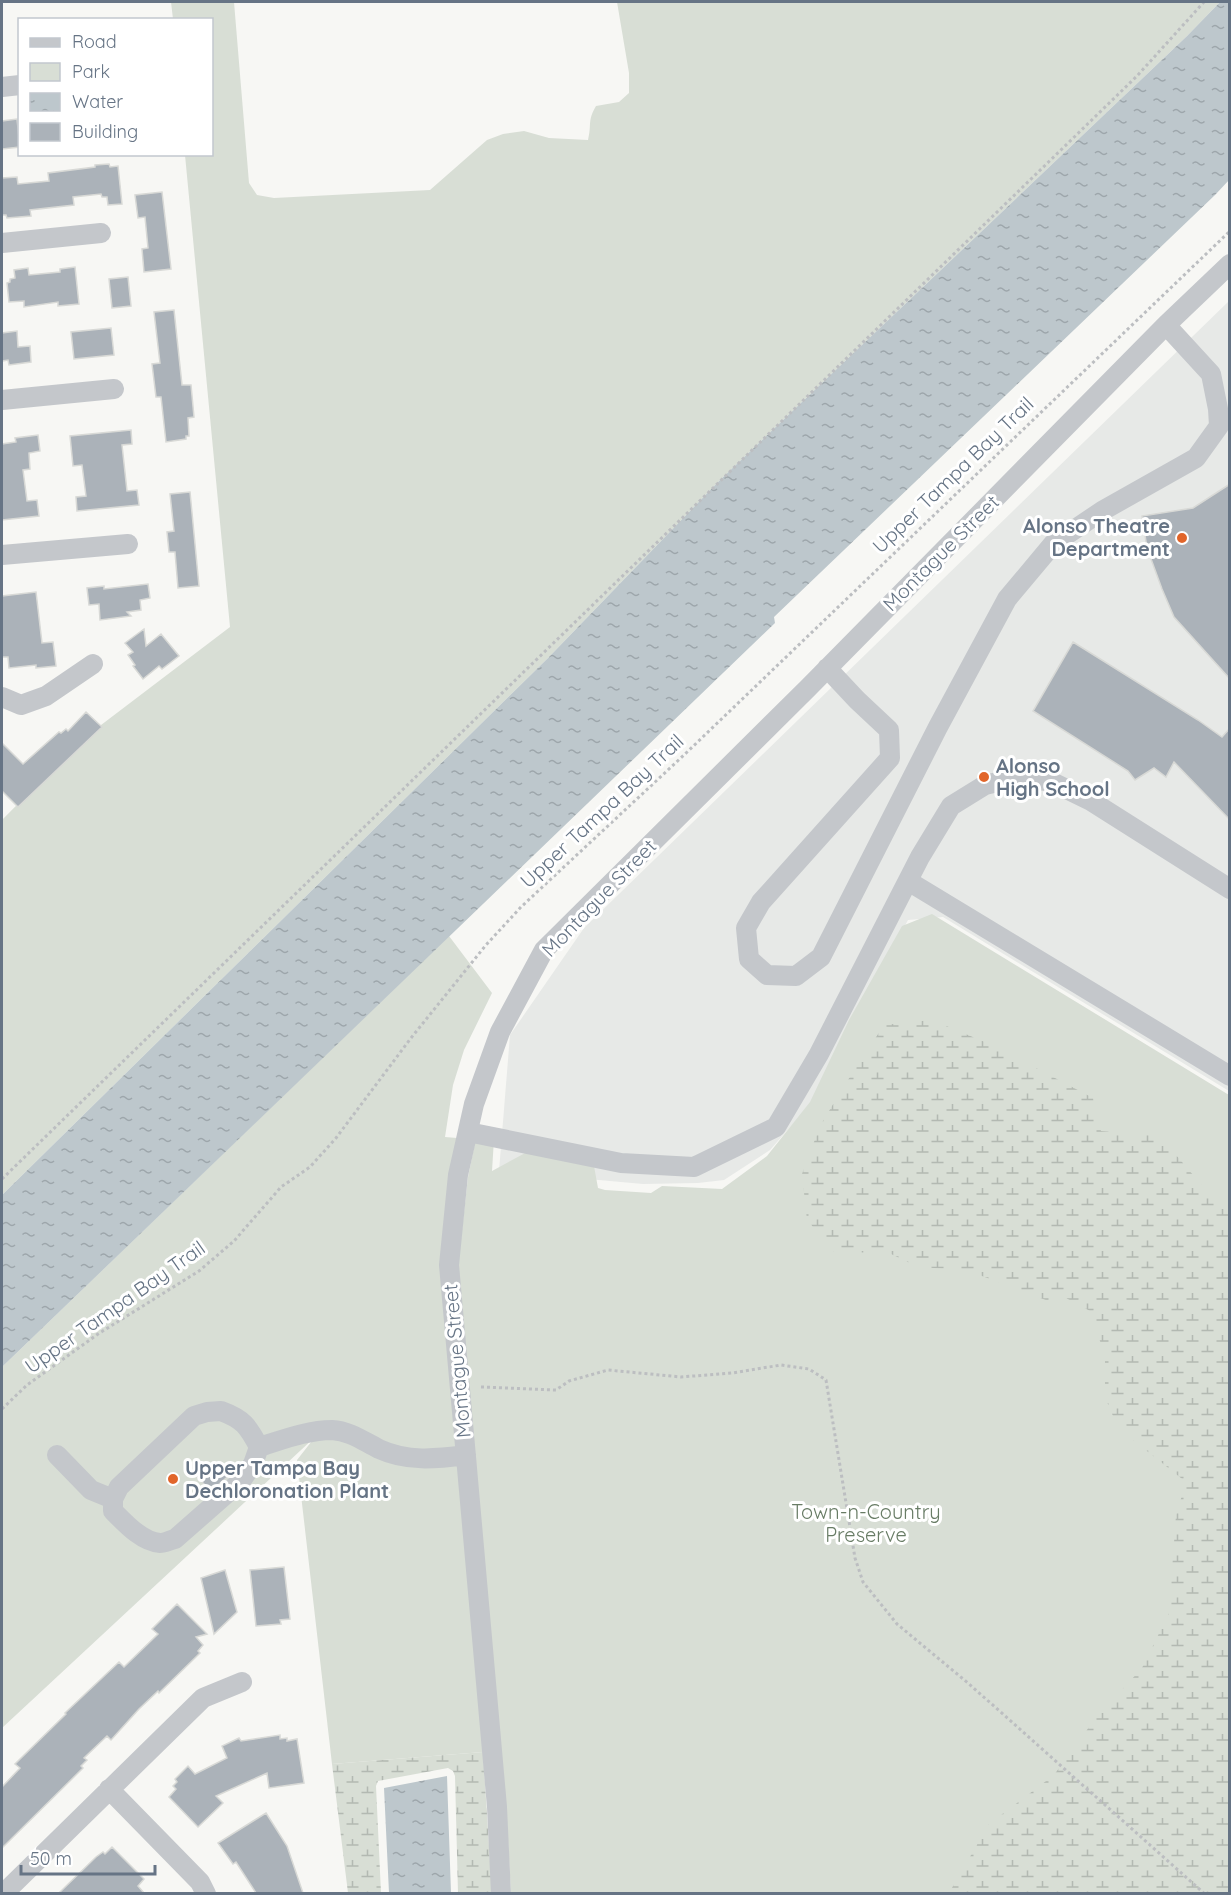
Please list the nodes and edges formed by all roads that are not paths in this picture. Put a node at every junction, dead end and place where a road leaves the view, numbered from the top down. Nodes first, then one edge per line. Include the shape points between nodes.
1 (18, 85) edge
2 (2, 87) edge
3 (101, 233) dead end
4 (2, 243) edge
5 (1230, 264) edge
6 (1166, 325) junction
7 (114, 389) dead end
8 (2, 400) edge
9 (128, 544) dead end
10 (2, 555) edge
11 (93, 664) dead end
12 (827, 668) junction
13 (2, 697) edge
14 (908, 881) junction
15 (1230, 889) edge
16 (1230, 1076) edge
17 (468, 1132) junction
18 (259, 1447) junction
19 (57, 1455) dead end
20 (466, 1455) junction
21 (112, 1499) junction
22 (242, 1682) dead end
23 (109, 1789) junction
24 (3, 1893) edge
25 (206, 1893) edge
26 (501, 1893) edge

1 - 2 street
3 - 4 street
5 - 6 street, Montague Street
6 - 12 street, Montague Street
6 - 12 street via 1211,374 1219,426 1212,439 1196,458 1102,511 1053,544 1007,599 820,957 796,976 767,975 749,959 746,928 761,902 890,758 889,730
7 - 8 street
9 - 10 street
11 - 13 street via 46,696 21,705
12 - 17 street, Montague Street via 544,950 500,1032
14 - 15 street via 951,806 986,784 1010,779 1050,781 1091,801
14 - 16 street
14 - 17 street via 819,1054 776,1127 694,1167 621,1163
17 - 20 street, Montague Street via 458,1175 449,1265
18 - 20 street via 331,1430 417,1459
18 - 21 street via 245,1423 236,1416 221,1411 194,1416 119,1487
18 - 21 street via 241,1481 175,1539 161,1543 146,1539 113,1511
19 - 21 street via 92,1490
20 - 26 street, Montague Street
22 - 23 street via 203,1698
23 - 24 street
23 - 25 street via 200,1882

